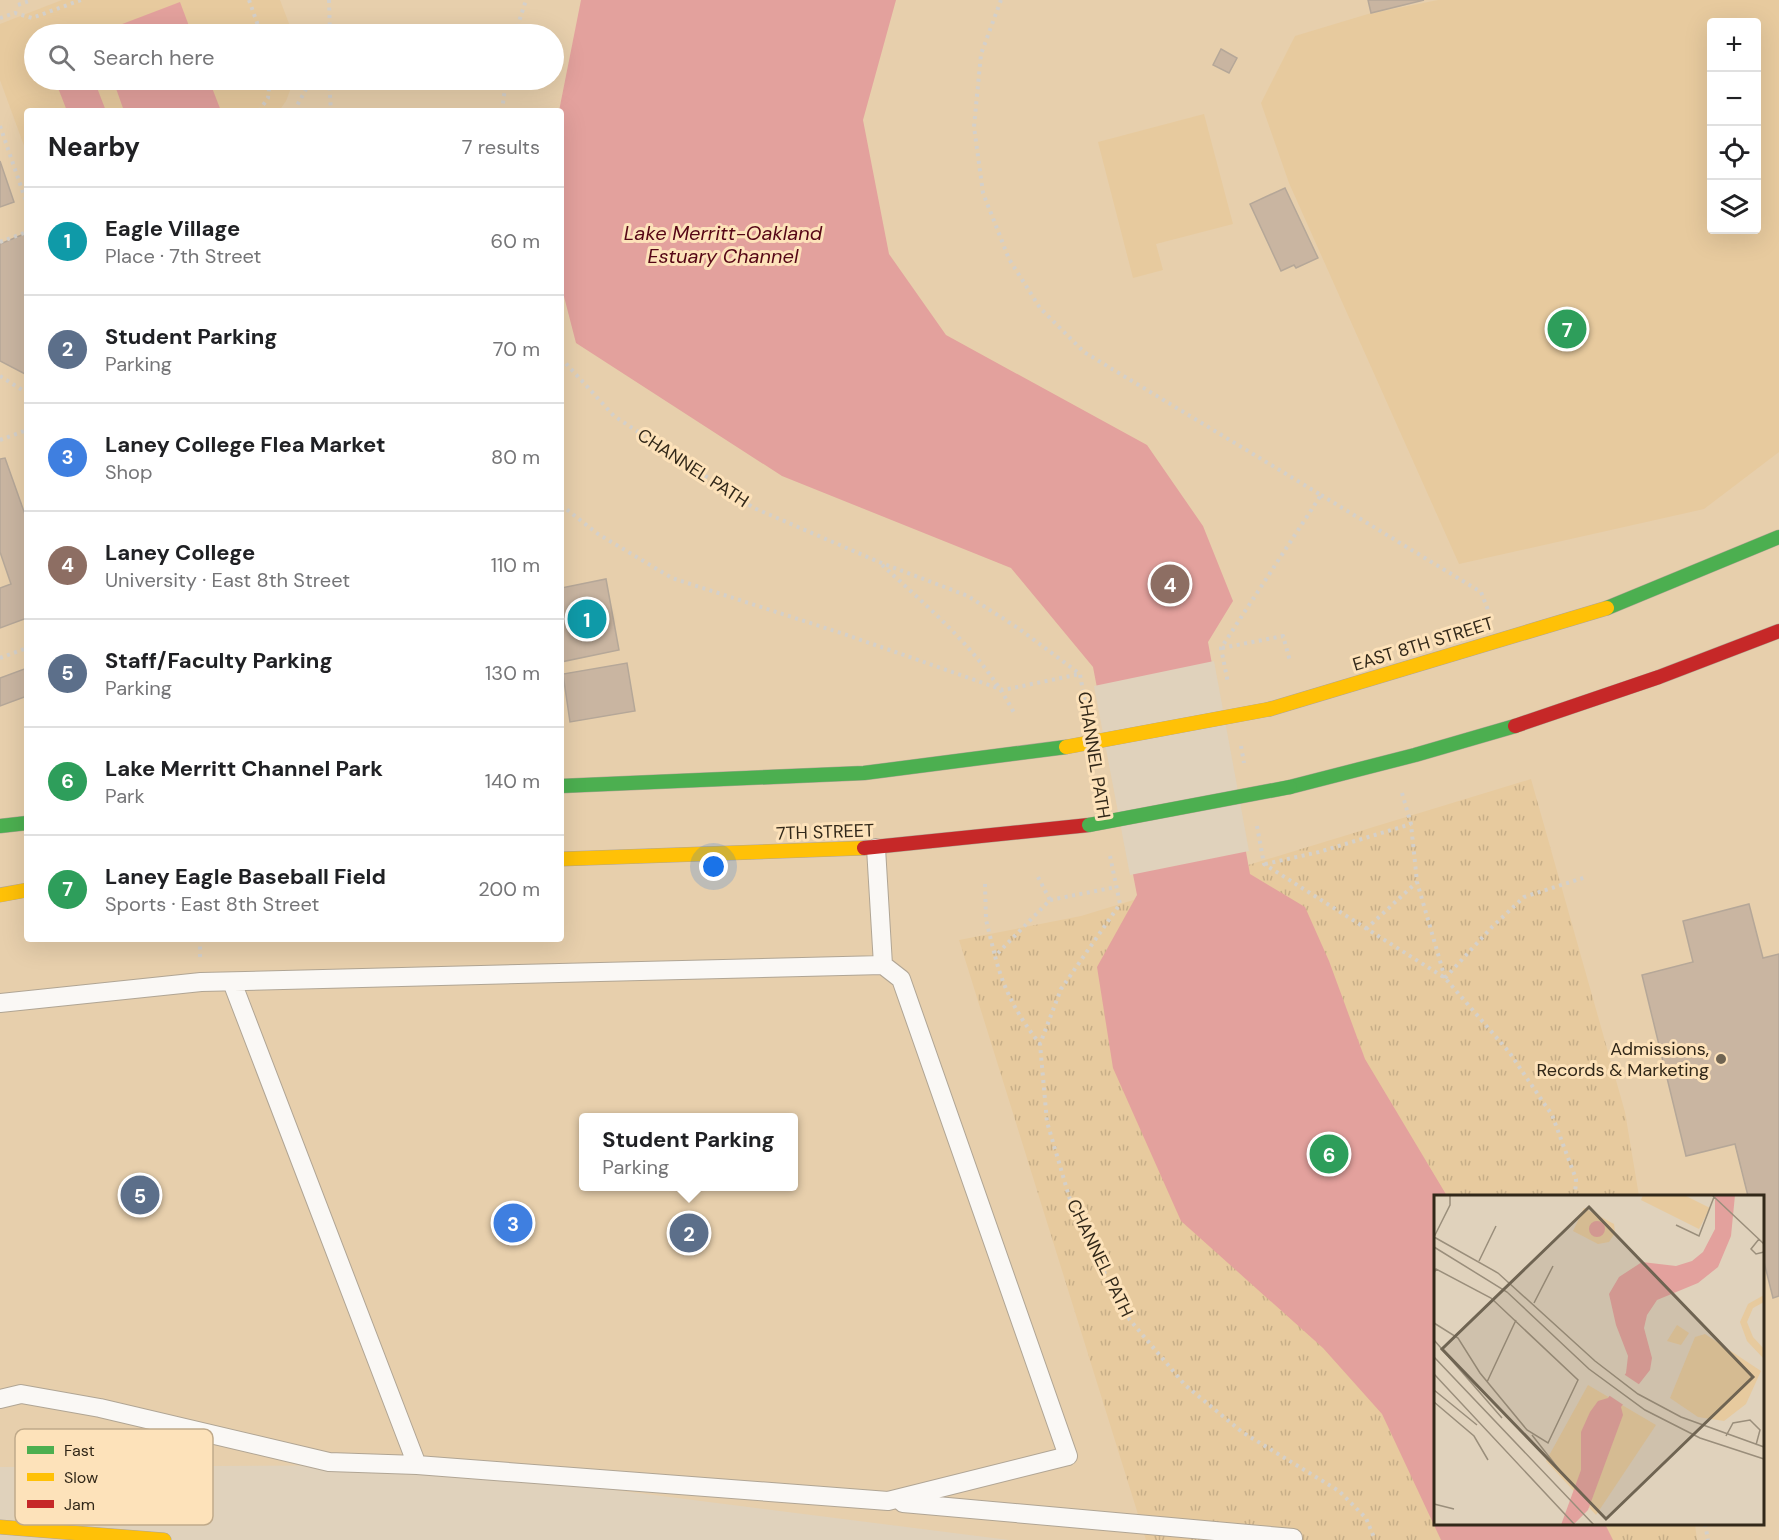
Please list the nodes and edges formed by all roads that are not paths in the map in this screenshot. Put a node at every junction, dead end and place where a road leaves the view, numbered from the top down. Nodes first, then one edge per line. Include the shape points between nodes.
1 (1779, 537) edge
2 (1779, 631) edge
3 (564, 786) edge
4 (24, 823) edge
5 (0, 826) edge
6 (876, 848) junction
7 (564, 860) edge
8 (24, 891) edge
9 (0, 895) edge
10 (883, 965) junction
11 (232, 982) junction
12 (0, 1003) edge
13 (0, 1399) edge
14 (189, 1429) edge
15 (213, 1435) edge
16 (417, 1465) junction
17 (888, 1501) junction
18 (0, 1527) edge
19 (1293, 1538) dead end
20 (164, 1540) edge

1 - 3 main road, EAST 8TH STREET, bridge via 1620,604 1270,709 1066,747 864,773
2 - 6 main road, 7TH STREET, bridge via 1546,717 1394,763 1089,825
4 - 5 main road
6 - 7 main road, 7TH STREET
6 - 10 lane
8 - 9 main road
10 - 11 lane
10 - 17 lane via 901,979 1068,1456
11 - 12 lane
11 - 16 lane
13 - 14 lane via 21,1394
15 - 16 lane via 329,1462
16 - 17 lane
17 - 19 lane
18 - 20 main road

